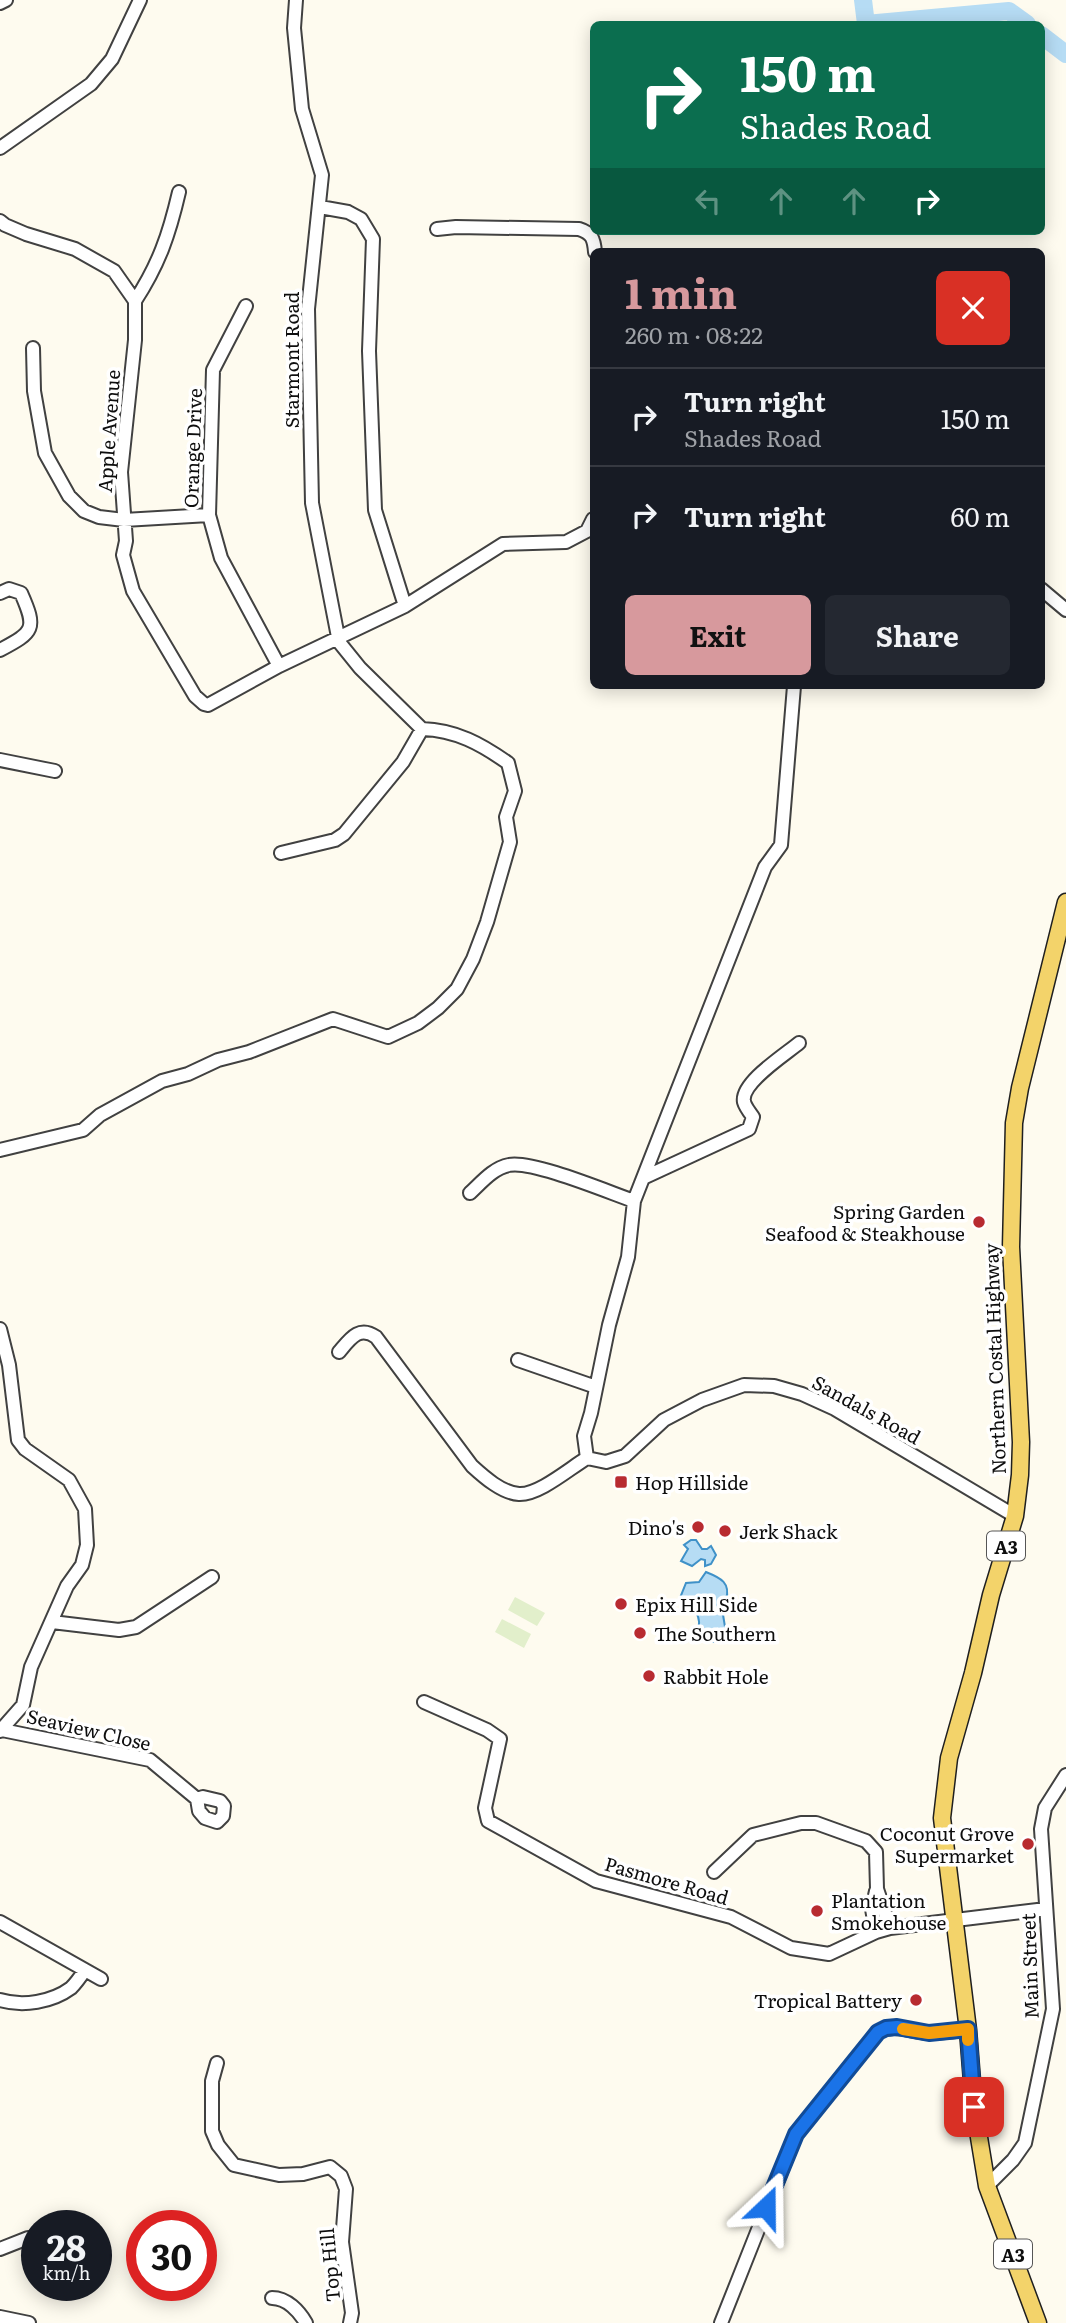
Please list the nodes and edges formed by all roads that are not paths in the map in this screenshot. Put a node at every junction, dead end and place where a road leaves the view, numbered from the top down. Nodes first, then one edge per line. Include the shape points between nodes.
1 (6, 0) edge
2 (140, 0) edge
3 (296, 0) edge
4 (0, 3) edge
5 (0, 148) edge
6 (179, 192) dead end
7 (320, 207) junction
8 (0, 220) edge
9 (437, 229) dead end
10 (590, 233) edge
11 (135, 301) junction
12 (246, 306) dead end
13 (33, 348) dead end
14 (209, 515) junction
15 (124, 520) junction
16 (590, 525) edge
17 (1045, 592) edge
18 (0, 593) edge
19 (405, 606) junction
20 (1066, 610) edge
21 (339, 637) junction
22 (0, 650) edge
23 (279, 666) junction
24 (794, 689) edge
25 (422, 729) junction
26 (0, 760) edge
27 (55, 771) dead end
28 (281, 853) dead end
29 (1066, 902) edge
30 (799, 1043) dead end
31 (0, 1150) edge
32 (643, 1178) junction
33 (470, 1193) dead end
34 (634, 1201) junction
35 (0, 1329) edge
36 (339, 1352) dead end
37 (518, 1360) dead end
38 (4, 1366) edge
39 (596, 1387) junction
40 (587, 1458) junction
41 (1015, 1516) junction
42 (212, 1577) dead end
43 (52, 1622) junction
44 (425, 1703) dead end
45 (1, 1730) edge
46 (1066, 1775) edge
47 (197, 1799) dead end
48 (714, 1872) dead end
49 (877, 1889) junction
50 (1046, 1909) junction
51 (955, 1921) junction
52 (0, 1922) edge
53 (890, 1928) junction
54 (876, 1931) junction
55 (85, 1970) junction
56 (101, 1979) dead end
57 (0, 2000) edge
58 (968, 2029) junction
59 (217, 2063) dead end
60 (987, 2186) junction
61 (21, 2241) edge
62 (0, 2249) edge
63 (272, 2298) dead end
64 (0, 2317) edge
65 (29, 2323) edge
66 (306, 2323) edge
67 (350, 2323) edge
68 (721, 2323) edge
69 (1038, 2323) edge

1 - 4 street
2 - 5 street via 112,60 91,84
3 - 7 street, Starmont Road via 294,28 302,109 322,175
6 - 11 street via 153,275
7 - 19 street via 361,219 373,239 369,351 375,510
7 - 21 street, Starmont Road via 307,309 312,503
8 - 11 street via 26,234 75,249 114,271
9 - 10 street via 579,229
11 - 15 street, Apple Avenue via 121,472
12 - 14 street, Orange Drive via 214,370
13 - 15 street via 39,423 45,453 56,474 84,511
14 - 15 street
14 - 23 street, Orange Drive via 221,558
15 - 23 street, Apple Avenue via 123,555 134,591 195,696 208,705
16 - 19 street via 566,542 503,544
17 - 20 street
18 - 22 street via 9,589 21,593 32,617 27,635
19 - 21 street
21 - 23 street
21 - 25 street via 360,668
24 - 32 street via 781,845 765,867
25 - 28 street via 403,762 344,834
25 - 31 street via 456,734 486,747 508,763 515,791 506,817 510,842 487,922 474,959 448,999 418,1023 388,1037 334,1019 162,1081 100,1115 83,1130
26 - 27 street
29 - 41 main road, Northern Costal Highway / A3 via 1014,1123 1011,1247 1021,1442
30 - 32 street via 746,1091 744,1102 753,1116 749,1129
32 - 34 street
33 - 34 street via 495,1170 510,1164 535,1167
34 - 39 street via 628,1257
35 - 38 street
36 - 40 street via 359,1332 376,1337 472,1466 490,1482 519,1494 537,1490
37 - 39 street
38 - 43 street via 18,1440 69,1480 85,1509 87,1545 82,1565
39 - 40 street via 584,1436
40 - 41 street, Sandals Road via 606,1462 625,1456 664,1420 702,1400 744,1385 774,1386 835,1409
41 - 51 main road, Northern Costal Highway / A3 via 948,1758 942,1818
42 - 43 street via 136,1627 119,1630
43 - 45 street via 31,1667 23,1705
44 - 54 street, Pasmore Road via 500,1739 485,1808 488,1821 596,1881 731,1917 791,1948 829,1954
45 - 47 street, Seaview Close via 150,1760
46 - 50 street, Main Street via 1045,1808 1041,1829
48 - 49 street via 753,1835 816,1823 866,1840 876,1853
49 - 53 street
49 - 54 street via 872,1909
50 - 51 street, Pasmore Road
50 - 60 street, Main Street via 1051,2030 1026,2143
51 - 53 street, Pasmore Road
51 - 58 main road, Northern Costal Highway / A3
52 - 55 street
53 - 54 street, Pasmore Road
55 - 56 street
55 - 57 street via 72,1987 52,1998 31,2003
58 - 60 main road, Northern Costal Highway / A3
58 - 68 street via 929,2033 897,2027 878,2032 796,2134
59 - 67 street, Top Hill via 212,2081 212,2131 234,2165 279,2175 330,2167 341,2176 346,2189 342,2242
60 - 69 main road, A3
61 - 62 street
63 - 66 street via 299,2311
64 - 65 street

